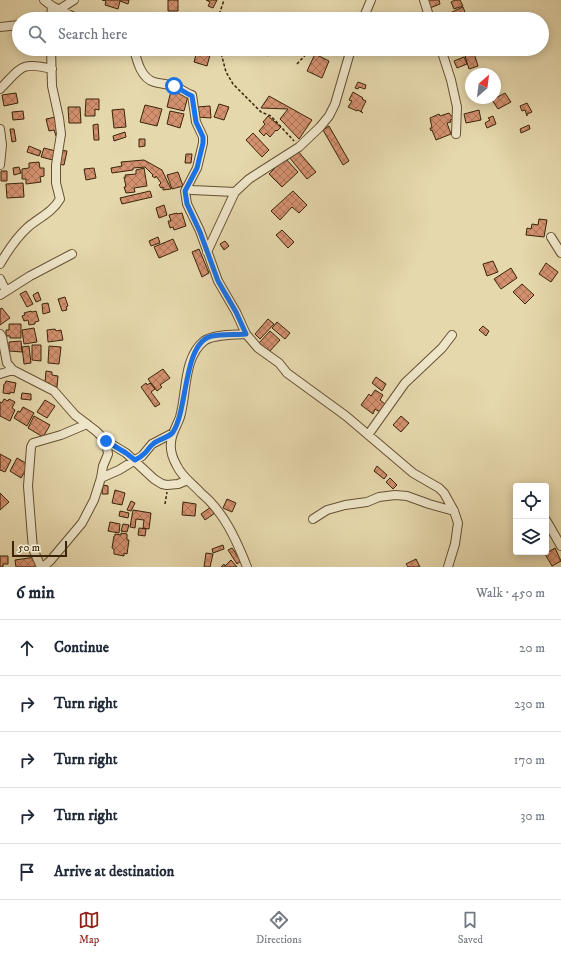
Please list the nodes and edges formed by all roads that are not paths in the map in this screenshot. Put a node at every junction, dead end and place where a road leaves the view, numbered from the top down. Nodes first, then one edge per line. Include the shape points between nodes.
1 (44, 0) edge
2 (74, 0) edge
3 (371, 0) edge
4 (424, 0) edge
5 (52, 6) junction
6 (60, 9) junction
7 (52, 12) edge
8 (65, 12) edge
9 (366, 12) edge
10 (428, 12) edge
11 (12, 26) edge
12 (0, 27) edge
13 (51, 56) edge
14 (136, 56) edge
15 (349, 56) edge
16 (444, 56) edge
17 (52, 69) junction
18 (0, 91) edge
19 (0, 130) edge
20 (456, 134) dead end
21 (0, 165) edge
22 (187, 188) junction
23 (235, 192) junction
24 (551, 237) dead end
25 (207, 252) junction
26 (561, 253) edge
27 (72, 254) dead end
28 (0, 264) edge
29 (0, 279) edge
30 (3, 293) edge
31 (0, 334) edge
32 (246, 334) junction
33 (452, 335) dead end
34 (13, 370) junction
35 (0, 374) edge
36 (87, 424) junction
37 (173, 433) junction
38 (368, 435) junction
39 (106, 441) junction
40 (135, 460) junction
41 (101, 478) junction
42 (188, 480) junction
43 (454, 511) junction
44 (313, 519) dead end
45 (549, 525) edge
46 (561, 546) edge
47 (42, 567) edge
48 (247, 567) edge
49 (448, 567) edge

1 - 5 street
2 - 6 street
3 - 9 street
4 - 10 street
5 - 6 street
5 - 7 street
6 - 8 street
11 - 12 street
13 - 17 street
14 - 22 street via 146,78 152,82 180,88 192,96 196,122 203,143 197,168
15 - 23 street via 336,104 320,127 299,147 250,179
16 - 20 street via 457,107
17 - 18 street via 24,66
17 - 28 street via 52,86 61,134 56,165 56,183 60,199 56,206 26,229
19 - 21 street
22 - 23 street
22 - 25 street via 187,204
23 - 25 street
24 - 26 street
25 - 32 street via 218,281
27 - 30 street
29 - 30 street
31 - 34 street via 7,363
32 - 37 street via 211,336 196,351 189,370 180,417
32 - 38 street via 287,373
33 - 38 street via 405,383
34 - 35 street
34 - 36 street via 54,391 75,415
36 - 39 street
36 - 47 street via 32,443 28,486 32,537 33,549
37 - 40 street via 152,444
37 - 42 street via 173,456 177,467
38 - 43 street via 413,473 439,488
39 - 40 street
39 - 41 street via 108,454
40 - 41 street
40 - 42 street via 154,479 167,486
41 - 47 street via 94,500 82,523
42 - 48 street via 218,512
43 - 44 street via 407,496 395,495 327,510
43 - 49 street via 458,523
45 - 46 street

